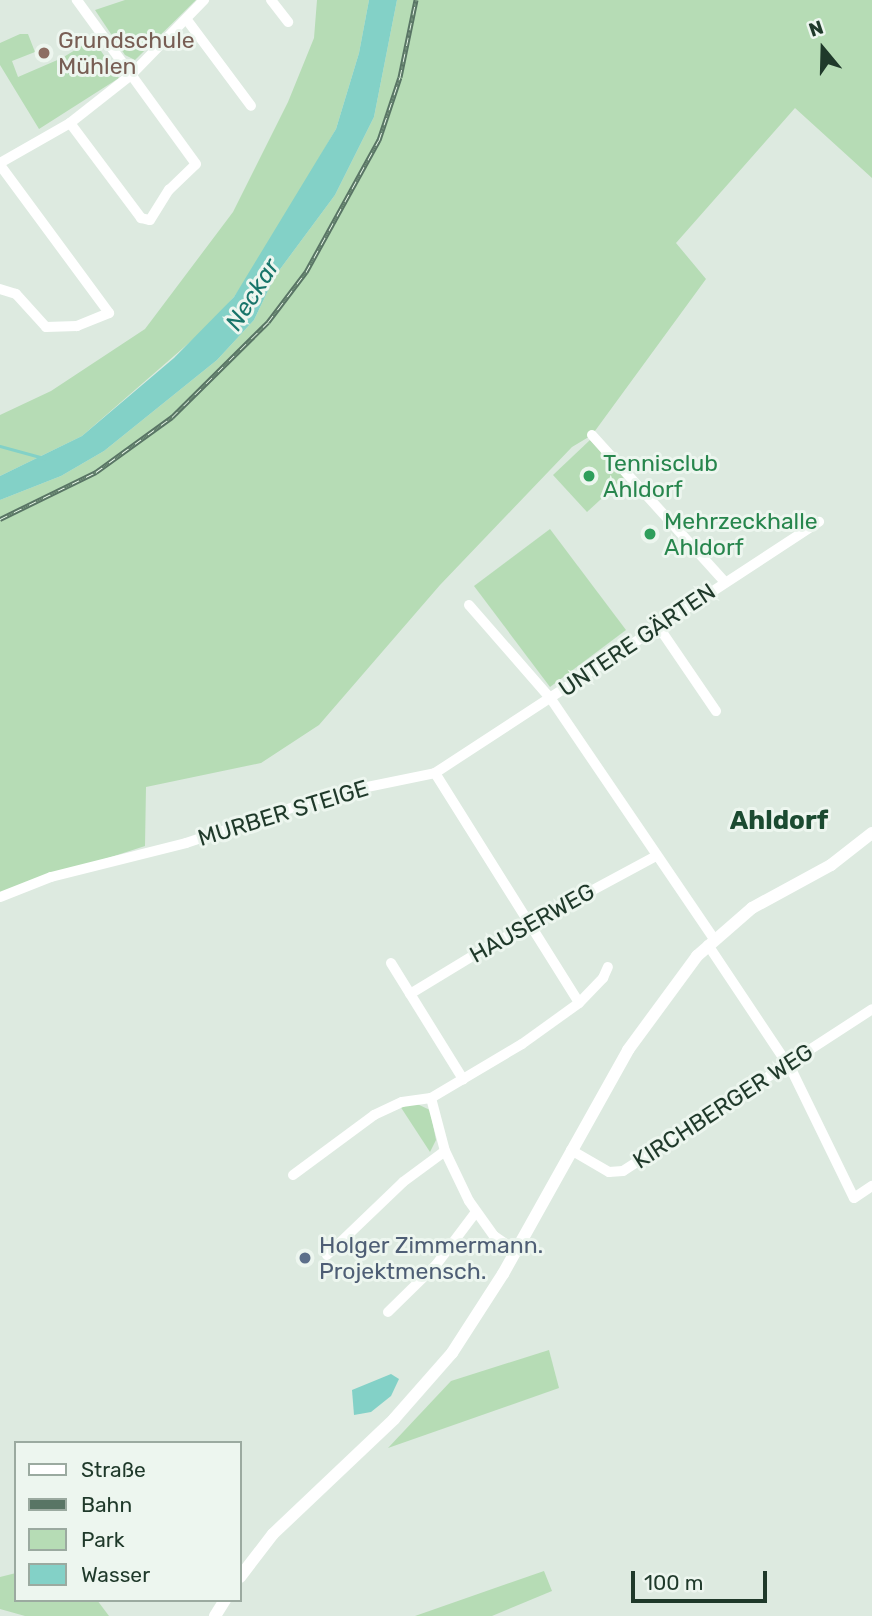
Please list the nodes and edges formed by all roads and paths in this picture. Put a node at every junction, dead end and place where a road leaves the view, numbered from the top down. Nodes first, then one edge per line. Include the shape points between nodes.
1 (77, 0) edge
2 (204, 0) edge
3 (271, 0) edge
4 (187, 20) junction
5 (288, 22) dead end
6 (131, 75) junction
7 (251, 106) dead end
8 (70, 123) junction
9 (0, 164) edge
10 (0, 289) edge
11 (592, 435) dead end
12 (819, 522) dead end
13 (724, 581) junction
14 (468, 605) dead end
15 (657, 626) junction
16 (551, 699) junction
17 (716, 711) dead end
18 (435, 773) junction
19 (872, 833) edge
20 (656, 856) junction
21 (0, 897) edge
22 (529, 924) junction
23 (711, 942) junction
24 (391, 963) dead end
25 (608, 967) dead end
26 (410, 994) junction
27 (579, 1003) junction
28 (872, 1009) edge
29 (788, 1063) junction
30 (463, 1079) junction
31 (431, 1098) junction
32 (571, 1150) junction
33 (445, 1151) junction
34 (293, 1175) dead end
35 (872, 1186) edge
36 (476, 1213) junction
37 (515, 1250) junction
38 (327, 1255) dead end
39 (388, 1312) dead end
40 (242, 1574) edge

1 - 6 street
2 - 4 street
3 - 5 street
4 - 6 street
4 - 7 street
6 - 8 street
6 - 8 street via 196,164 169,190 150,220 141,218
8 - 9 street
9 - 10 street via 109,313 77,326 46,327 16,295
11 - 13 street, UNTERE GÄRTEN
12 - 13 street, UNTERE GÄRTEN
13 - 15 street, UNTERE GÄRTEN
14 - 16 street
15 - 16 street, UNTERE GÄRTEN
15 - 17 street
16 - 18 street, MURBER STEIGE
16 - 20 street
18 - 21 street, MURBER STEIGE via 333,794 186,843 51,877
18 - 22 street
19 - 23 street via 839,860 752,908
20 - 22 street, HAUSERWEG
20 - 23 street
22 - 26 street, HAUSERWEG
22 - 27 street
23 - 29 street
23 - 32 street via 651,1015
24 - 26 street
25 - 27 street
26 - 30 street
27 - 30 street
28 - 29 street, KIRCHBERGER WEG
29 - 32 street, KIRCHBERGER WEG via 623,1171 609,1172
29 - 35 street via 854,1198
30 - 31 street
31 - 33 street
31 - 34 street via 402,1102 374,1115
32 - 37 street
33 - 36 street
33 - 38 street via 397,1187
36 - 37 street via 494,1236
36 - 39 street via 436,1265
37 - 40 street via 452,1353 394,1419 273,1534

